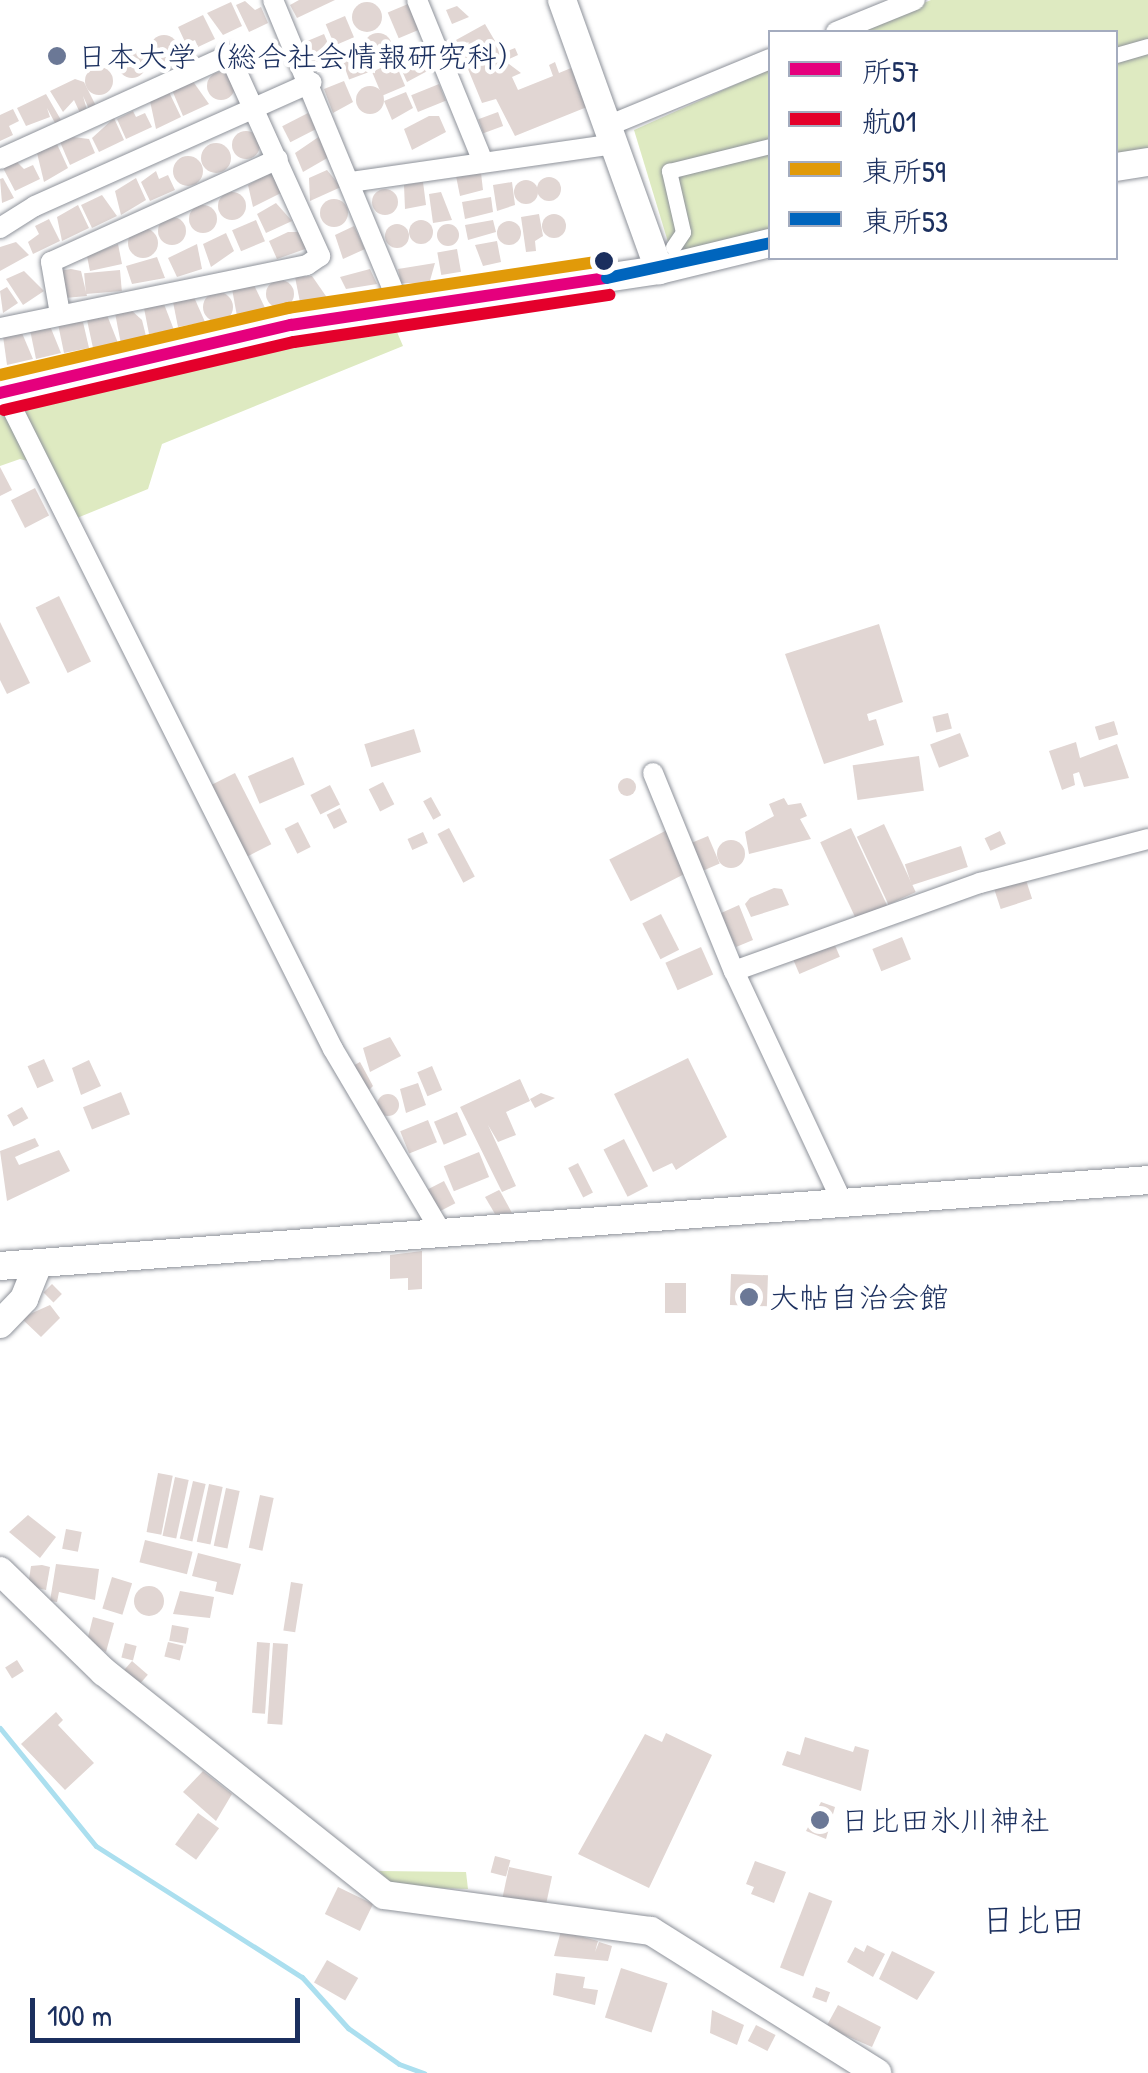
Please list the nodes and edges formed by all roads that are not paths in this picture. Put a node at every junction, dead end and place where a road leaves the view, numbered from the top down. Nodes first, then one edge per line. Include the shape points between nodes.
1 (273, 0) edge
2 (417, 0) edge
3 (562, 0) edge
4 (915, 0) edge
5 (841, 30) edge
6 (1148, 46) edge
7 (1118, 54) edge
8 (768, 60) edge
9 (312, 82) junction
10 (256, 107) junction
11 (613, 134) junction
12 (768, 146) edge
13 (278, 159) junction
14 (0, 160) edge
15 (483, 162) junction
16 (1148, 162) edge
17 (1118, 167) edge
18 (350, 182) junction
19 (0, 228) edge
20 (768, 243) edge
21 (666, 258) junction
22 (401, 310) junction
23 (60, 314) junction
24 (0, 328) edge
25 (2, 393) edge
26 (653, 773) dead end
27 (1148, 839) edge
28 (734, 971) junction
29 (1148, 1180) edge
30 (842, 1202) junction
31 (442, 1233) junction
32 (0, 1266) edge
33 (37, 1267) junction
34 (0, 1324) edge
35 (0, 1571) edge
36 (877, 2073) edge

1 - 9 street
2 - 15 street
3 - 11 street
4 - 5 street
6 - 7 street
8 - 11 street
9 - 10 street
9 - 18 street
10 - 13 street
10 - 14 street via 229,55
10 - 19 street
11 - 15 street
11 - 21 street
12 - 21 street via 669,171 682,232
13 - 23 street via 51,262
13 - 23 street via 320,256 307,265
15 - 18 street
16 - 17 street
18 - 22 street
20 - 21 street
21 - 22 street
22 - 25 street via 291,325
23 - 24 street
25 - 31 street via 333,1049
26 - 28 street
27 - 28 street via 980,883
28 - 30 street
29 - 30 street
30 - 31 street
31 - 33 street
32 - 33 street
33 - 34 street via 24,1298
35 - 36 street via 104,1672 384,1894 651,1931

